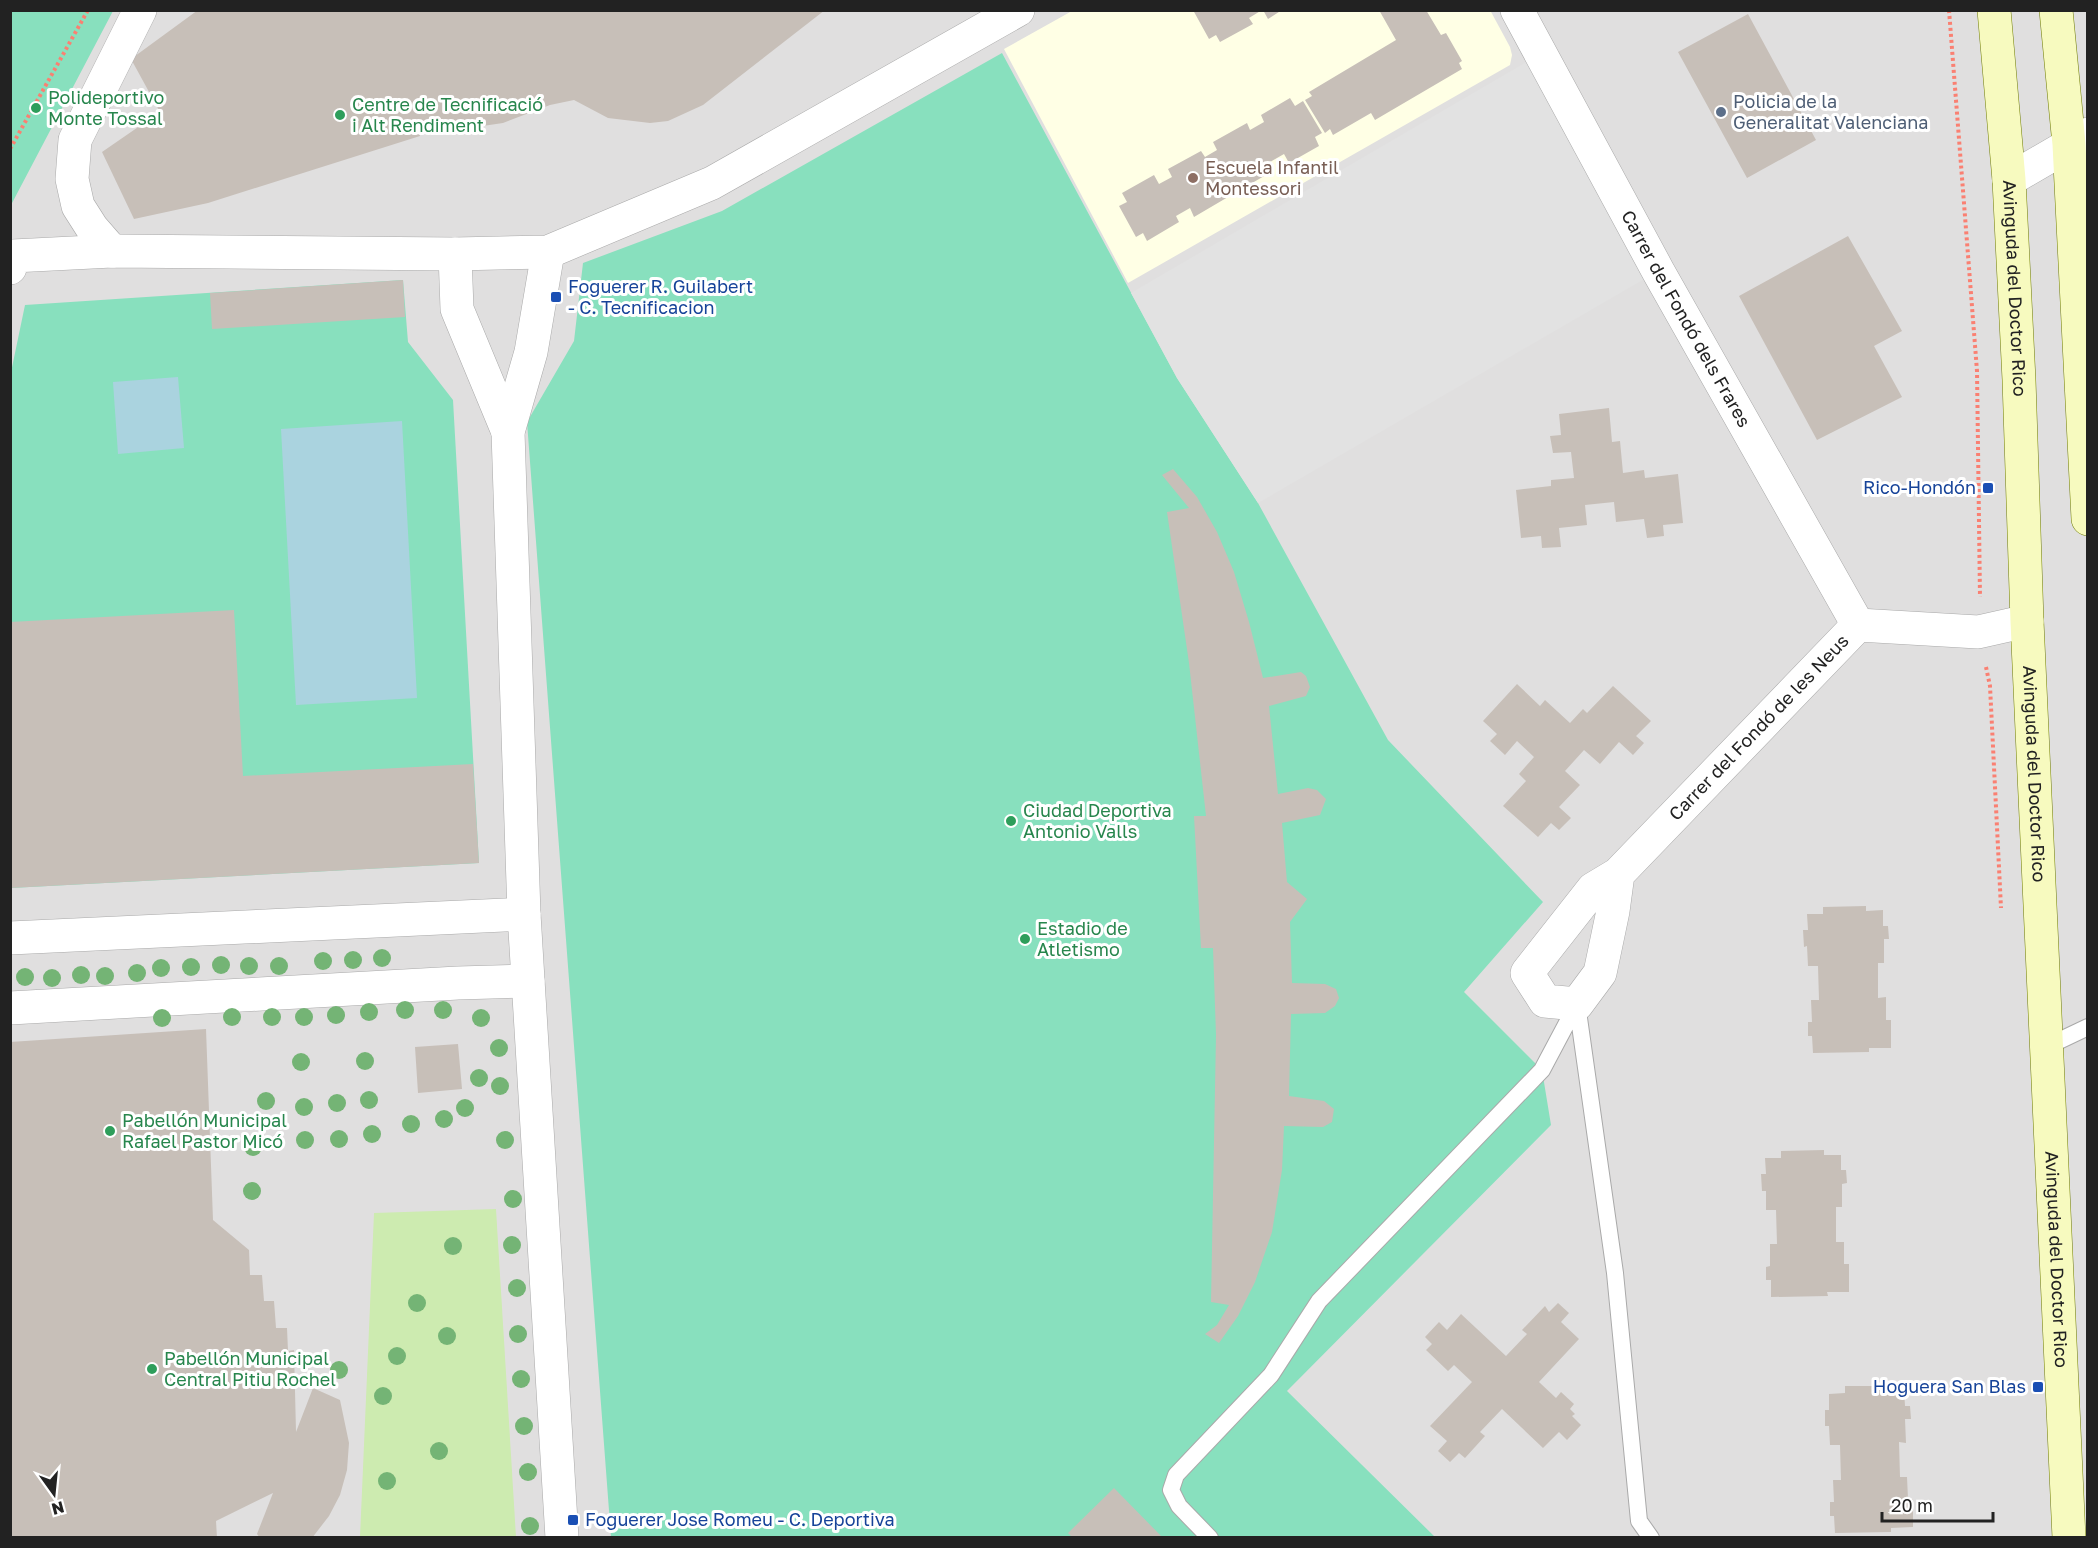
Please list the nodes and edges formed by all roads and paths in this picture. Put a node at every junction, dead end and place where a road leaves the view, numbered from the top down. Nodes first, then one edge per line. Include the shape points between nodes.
1 (88, 10) edge
2 (140, 10) edge
3 (1018, 10) edge
4 (1517, 10) edge
5 (1948, 10) edge
6 (1994, 10) edge
7 (2056, 10) edge
8 (2078, 139) edge
9 (10, 149) edge
10 (2009, 180) junction
11 (112, 251) junction
12 (548, 252) junction
13 (455, 254) junction
14 (12, 262) edge
15 (508, 432) junction
16 (2088, 519) edge
17 (2027, 621) junction
18 (1858, 626) junction
19 (1978, 632) junction
20 (1990, 686) dead end
21 (1618, 874) junction
22 (524, 914) junction
23 (10, 938) edge
24 (528, 981) junction
25 (1577, 1004) junction
26 (10, 1008) edge
27 (2088, 1027) edge
28 (2046, 1047) junction
29 (562, 1538) edge
30 (1210, 1538) edge
31 (1651, 1538) edge
32 (2069, 1538) edge

1 - 9 path
2 - 11 street via 75,140 72,179 78,206
3 - 12 street via 712,183
4 - 18 street, Carrer del Fondó dels Frares via 1658,271
5 - 19 path via 1977,371
6 - 10 street, Avinguda del Doctor Rico
7 - 8 street
8 - 10 street
8 - 16 street
10 - 17 street, Avinguda del Doctor Rico
11 - 13 street
11 - 14 street
12 - 13 street
12 - 15 street via 531,352
13 - 15 street via 457,309
15 - 22 street
17 - 19 street, Carrer del Fondó de les Neus
17 - 28 street, Avinguda del Doctor Rico
18 - 19 street, Carrer del Fondó de les Neus
18 - 21 street, Carrer del Fondó de les Neus
19 - 20 path
21 - 25 street via 1600,973
21 - 25 street, Carrer del Fondó de les Neus via 1593,889 1527,973 1545,1001
22 - 23 street
22 - 24 street
24 - 26 street
24 - 29 street
25 - 30 lane via 1542,1070 1319,1301 1271,1375 1176,1475 1171,1490 1179,1506
25 - 31 lane via 1615,1273 1639,1521
27 - 28 lane
28 - 32 street, Avinguda del Doctor Rico

